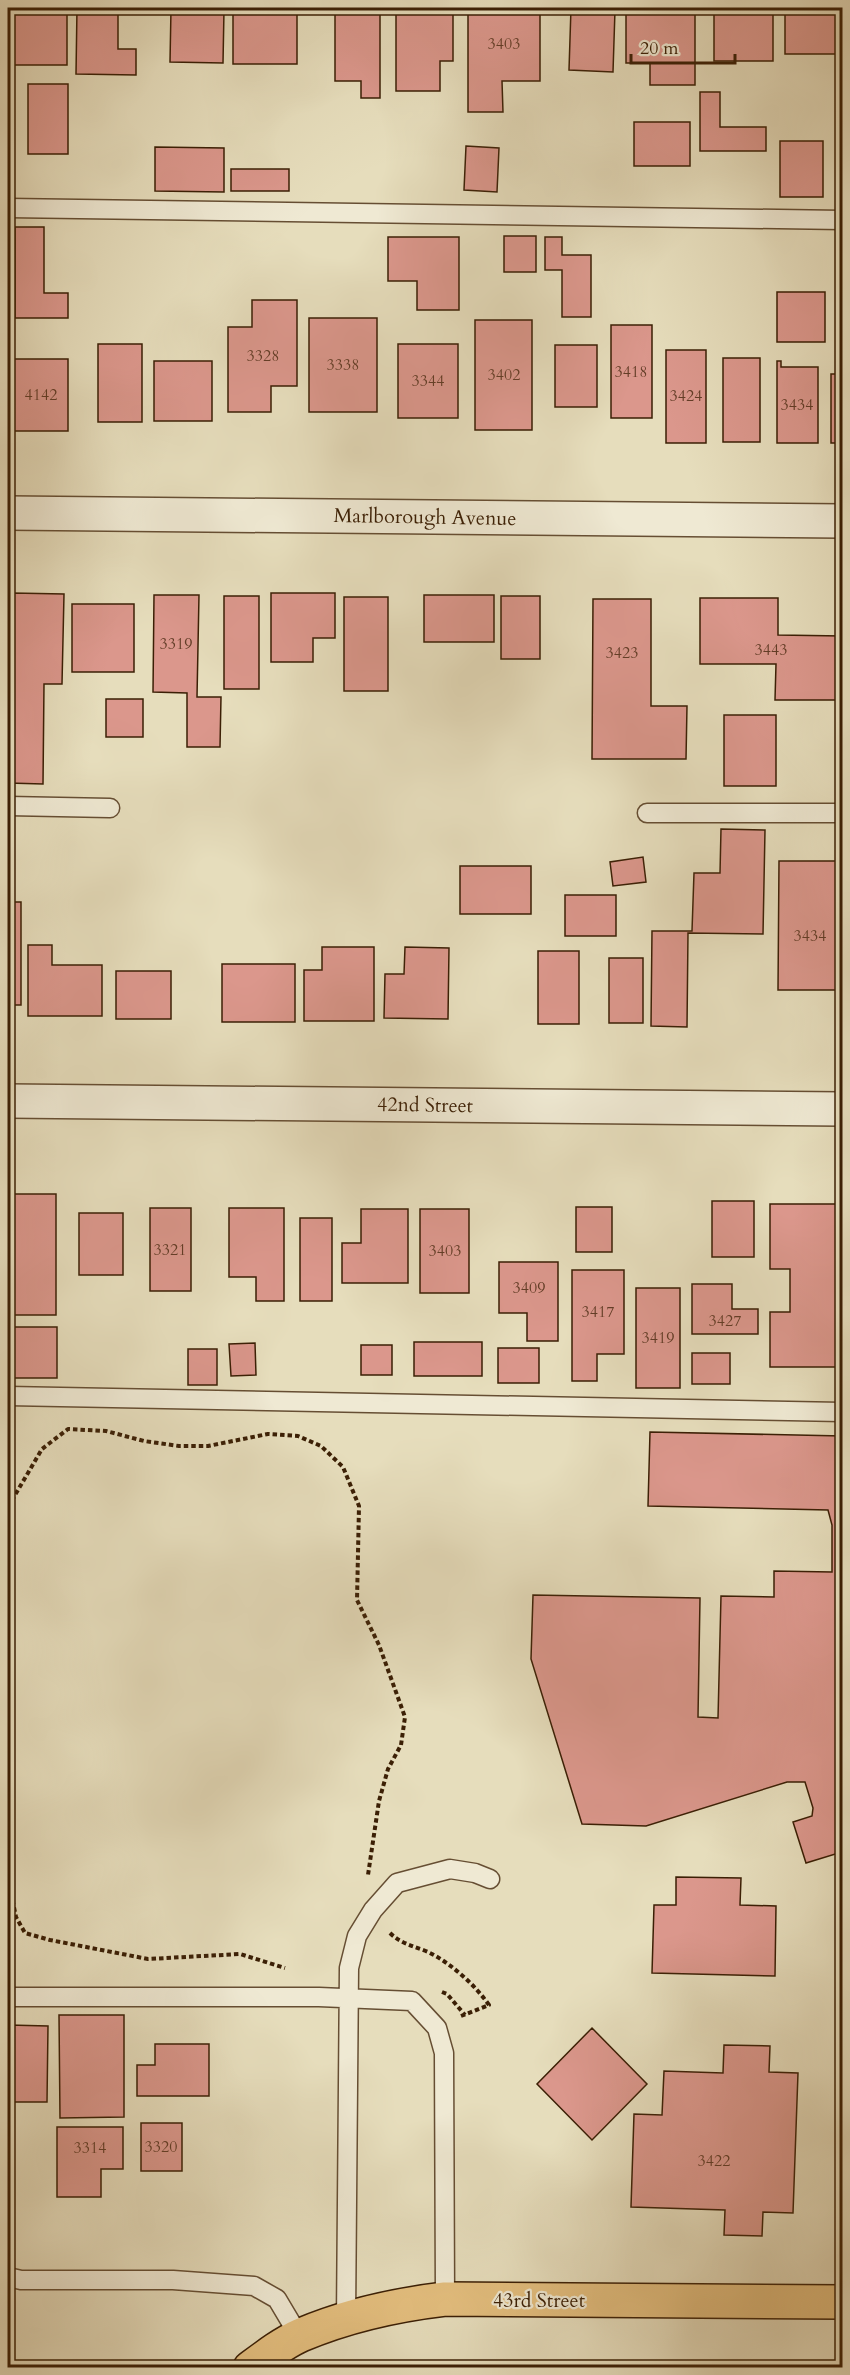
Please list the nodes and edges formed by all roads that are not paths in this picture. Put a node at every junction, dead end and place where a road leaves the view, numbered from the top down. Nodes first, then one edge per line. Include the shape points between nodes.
1 (8, 208) edge
2 (843, 220) edge
3 (8, 513) edge
4 (843, 521) edge
5 (8, 806) edge
6 (110, 808) dead end
7 (647, 813) dead end
8 (843, 813) edge
9 (8, 1101) edge
10 (843, 1109) edge
11 (8, 1396) edge
12 (843, 1412) edge
13 (490, 1879) dead end
14 (8, 1997) edge
15 (349, 1998) junction
16 (8, 2277) edge
17 (445, 2299) junction
18 (843, 2302) edge
19 (346, 2319) junction
20 (299, 2336) junction
21 (250, 2367) edge

1 - 2 lane
3 - 4 street, Marlborough Avenue
5 - 6 lane
7 - 8 lane
9 - 10 street, 42nd Street
11 - 12 lane
13 - 15 lane via 450,1869 397,1883 357,1936 349,1968
14 - 15 lane
15 - 17 lane via 412,2001 437,2028 444,2053
15 - 19 lane
16 - 20 lane via 173,2280 254,2286 277,2299
17 - 18 main road, 43rd Street
17 - 19 main road, 43rd Street via 393,2306
19 - 20 main road, 43rd Street
20 - 21 main road, 43rd Street

